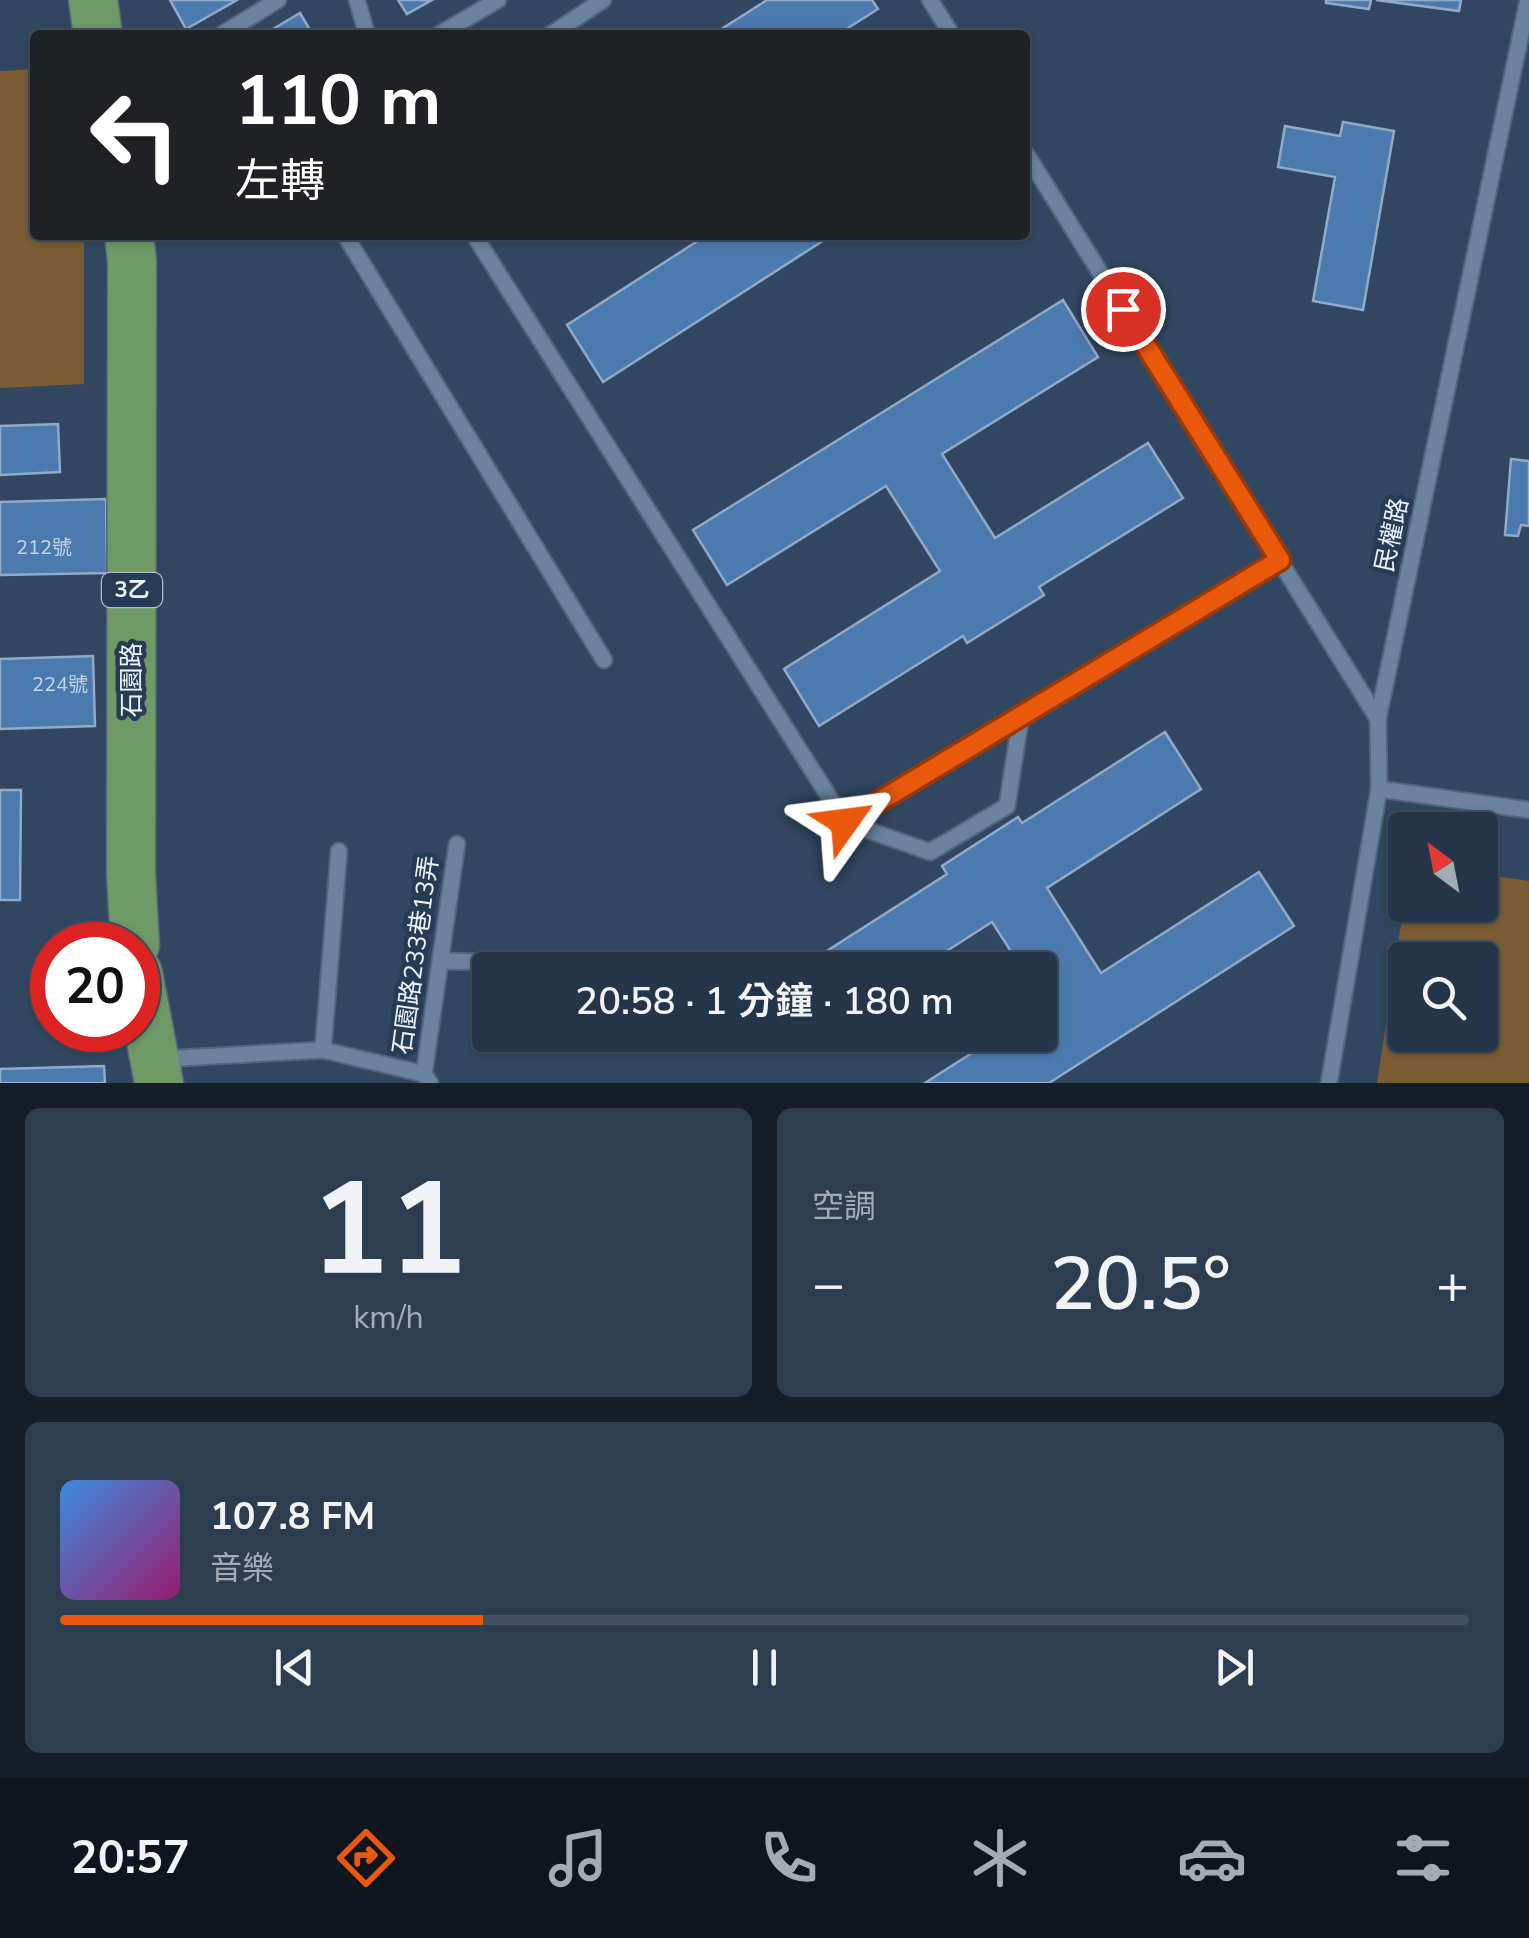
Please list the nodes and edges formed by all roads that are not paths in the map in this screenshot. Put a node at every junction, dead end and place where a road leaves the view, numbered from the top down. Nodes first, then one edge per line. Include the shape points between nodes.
1 (93, 0) edge
2 (278, 0) edge
3 (357, 0) edge
4 (498, 0) edge
5 (603, 0) edge
6 (930, 0) edge
7 (1528, 0) edge
8 (97, 30) edge
9 (229, 30) edge
10 (366, 30) edge
11 (447, 30) edge
12 (558, 30) edge
13 (949, 30) edge
14 (1526, 38) edge
15 (1030, 160) edge
16 (129, 240) edge
17 (347, 240) edge
18 (477, 240) edge
19 (1280, 560) junction
20 (604, 660) dead end
21 (1022, 716) junction
22 (1378, 718) junction
23 (1379, 789) junction
24 (1529, 810) edge
25 (845, 822) junction
26 (457, 844) dead end
27 (339, 851) dead end
28 (134, 922) edge
29 (441, 960) junction
30 (472, 961) edge
31 (324, 1050) junction
32 (157, 1071) edge
33 (427, 1078) edge
34 (1329, 1083) edge

1 - 8 main road
2 - 9 lane
3 - 10 lane
4 - 11 lane
5 - 12 lane
6 - 13 lane
7 - 14 lane, 民權路
14 - 22 lane, 民權路
15 - 19 lane
16 - 28 main road, 石園路 / 3乙
17 - 20 lane
18 - 25 lane
19 - 21 lane
19 - 22 lane
21 - 25 lane
21 - 25 lane via 1007,806 930,852
22 - 23 lane, 民權路
23 - 24 lane
23 - 34 lane, 民權路
26 - 29 lane, 石園路233巷13弄
27 - 31 lane
29 - 30 lane
29 - 33 lane, 石園路233巷13弄
31 - 32 lane
31 - 33 lane

